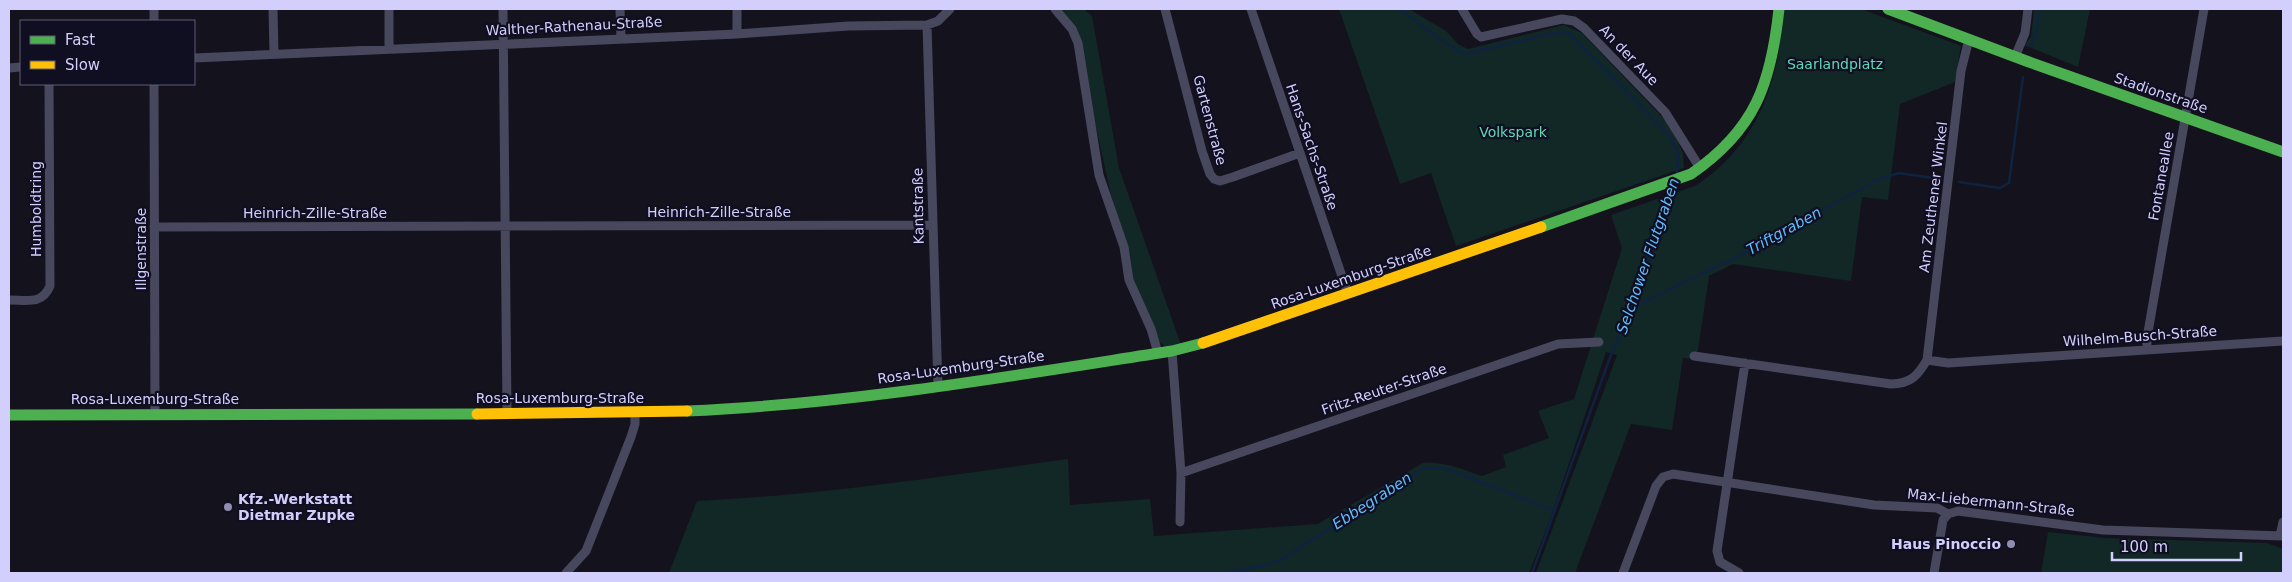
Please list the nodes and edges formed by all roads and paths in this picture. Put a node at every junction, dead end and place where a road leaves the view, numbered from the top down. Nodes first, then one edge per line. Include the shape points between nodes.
1 (273, 9) edge
2 (389, 9) edge
3 (503, 9) edge
4 (620, 9) edge
5 (737, 9) edge
6 (950, 9) edge
7 (1055, 9) edge
8 (1165, 9) edge
9 (1251, 9) edge
10 (1462, 9) edge
11 (1779, 9) edge
12 (1888, 9) edge
13 (2028, 9) edge
14 (2204, 9) edge
15 (1907, 12) edge
16 (928, 25) junction
17 (737, 34) junction
18 (621, 38) junction
19 (1969, 39) junction
20 (502, 43) junction
21 (389, 48) junction
22 (274, 54) junction
23 (2014, 57) junction
24 (195, 58) edge
25 (49, 85) edge
26 (154, 85) edge
27 (2186, 117) junction
28 (2283, 152) edge
29 (1300, 153) junction
30 (1700, 168) junction
31 (932, 225) junction
32 (506, 226) junction
33 (154, 227) junction
34 (1348, 294) junction
35 (9, 300) edge
36 (2283, 341) edge
37 (1599, 342) dead end
38 (2147, 349) junction
39 (1172, 351) junction
40 (1158, 353) junction
41 (1694, 356) dead end
42 (1928, 360) junction
43 (1745, 363) junction
44 (938, 387) junction
45 (507, 413) junction
46 (155, 414) junction
47 (635, 414) junction
48 (9, 415) edge
49 (1181, 473) junction
50 (1726, 482) junction
51 (1948, 514) junction
52 (1180, 522) dead end
53 (2283, 522) edge
54 (2282, 536) edge
55 (566, 573) edge
56 (1623, 573) edge
57 (1739, 573) edge
58 (1934, 573) edge

1 - 22 street
2 - 21 street
3 - 20 street
4 - 18 street
5 - 17 street
6 - 16 street via 938,21
7 - 40 street via 1072,29 1078,43 1099,174 1124,247 1129,280
8 - 29 street, Gartenstraße via 1202,151 1214,179 1233,177
9 - 29 street, Hans-Sachs-Straße
10 - 30 street, An der Aue via 1481,37 1562,19 1574,21 1664,112
11 - 30 street, Rosa-Luxemburg-Straße via 1774,55 1761,95 1738,133
12 - 15 street, Stadionstraße
13 - 23 street via 2025,33
14 - 27 street, Fontaneallee
15 - 19 street, Stadionstraße
16 - 17 street, Walther-Rathenau-Straße via 848,26
16 - 31 street, Kantstraße
17 - 18 street, Walther-Rathenau-Straße
18 - 20 street, Walther-Rathenau-Straße
19 - 23 street, Stadionstraße
19 - 42 street, Am Zeuthener Winkel via 1961,71
20 - 21 street, Walther-Rathenau-Straße
20 - 32 street
21 - 22 street, Walther-Rathenau-Straße
22 - 24 street, Walther-Rathenau-Straße
23 - 27 street, Stadionstraße
25 - 35 street, Humboldtring via 50,286 41,299
26 - 33 street, Illgenstraße
27 - 28 street, Stadionstraße
27 - 38 street, Fontaneallee
29 - 34 street, Hans-Sachs-Straße
30 - 34 street, Rosa-Luxemburg-Straße via 1664,184
31 - 32 street, Heinrich-Zille-Straße
31 - 44 street, Kantstraße
32 - 33 street, Heinrich-Zille-Straße
32 - 45 street
33 - 46 street, Illgenstraße
34 - 39 street, Rosa-Luxemburg-Straße via 1205,343
36 - 38 street, Wilhelm-Busch-Straße
37 - 49 street, Fritz-Reuter-Straße via 1558,344
38 - 42 street, Wilhelm-Busch-Straße via 1948,363
39 - 40 street, Rosa-Luxemburg-Straße
39 - 49 street
40 - 44 street, Rosa-Luxemburg-Straße
41 - 43 street
42 - 43 street via 1916,376 1900,384
43 - 50 street
44 - 47 street, Rosa-Luxemburg-Straße via 776,406
45 - 46 street, Rosa-Luxemburg-Straße
45 - 47 street, Rosa-Luxemburg-Straße
46 - 48 street, Rosa-Luxemburg-Straße
47 - 55 street via 631,437 586,551
49 - 52 street
50 - 51 street, Max-Liebermann-Straße via 1874,505 1928,506
50 - 56 street, Max-Liebermann-Straße via 1673,474 1660,480
50 - 57 street via 1717,551 1720,562
51 - 54 street, Max-Liebermann-Straße via 1958,511 2103,530
51 - 58 street via 1943,520
53 - 54 street

